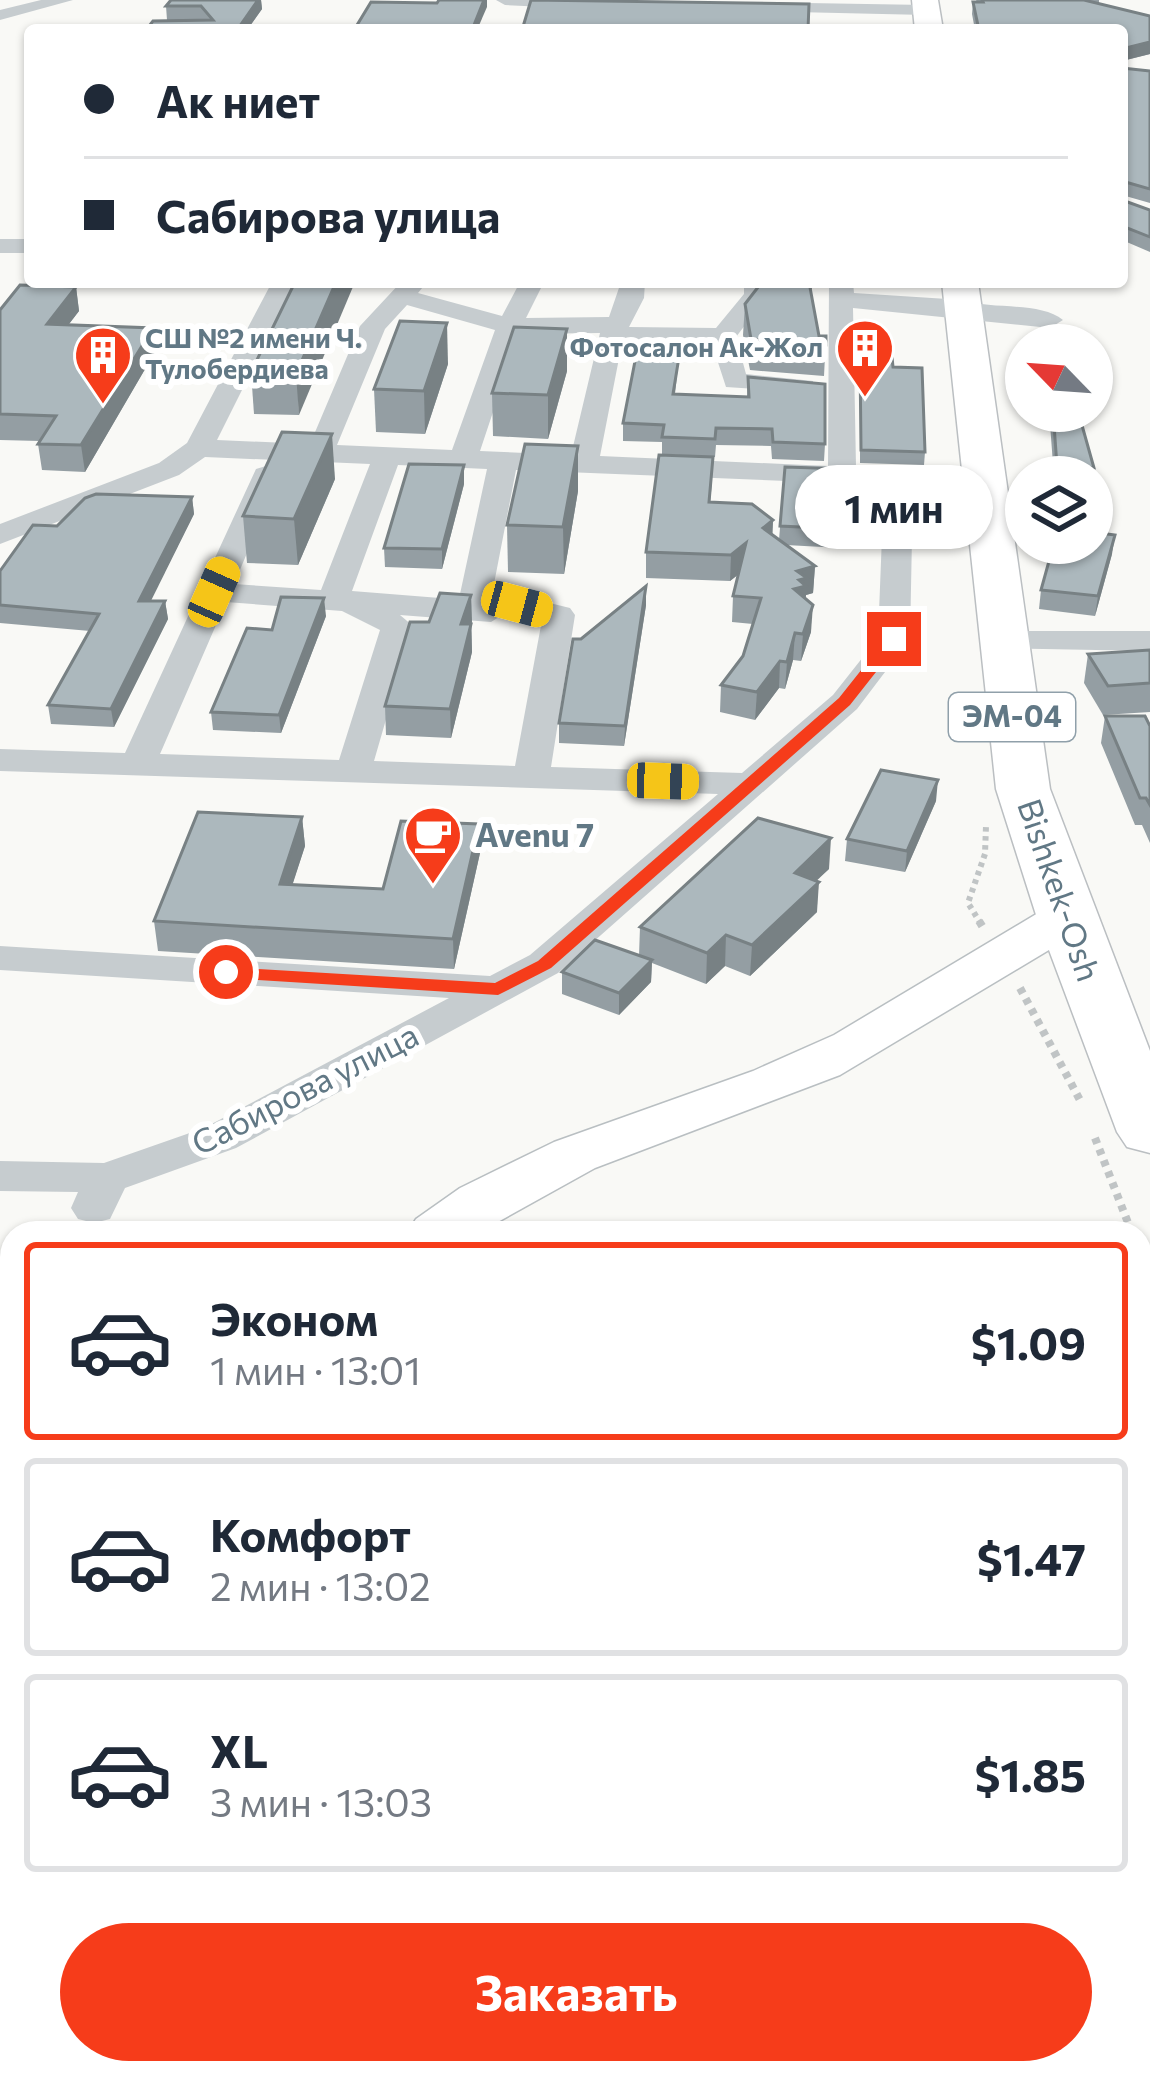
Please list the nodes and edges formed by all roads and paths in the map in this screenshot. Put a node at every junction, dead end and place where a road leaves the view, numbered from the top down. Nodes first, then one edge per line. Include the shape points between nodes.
1 (64, 0) edge
2 (505, 0) edge
3 (616, 5) edge
4 (927, 13) edge
5 (0, 15) edge
6 (739, 24) edge
7 (281, 288) edge
8 (529, 288) edge
9 (633, 288) edge
10 (408, 289) edge
11 (761, 294) edge
12 (835, 295) edge
13 (962, 301) edge
14 (1051, 320) dead end
15 (510, 326) junction
16 (613, 330) junction
17 (723, 336) junction
18 (841, 390) junction
19 (199, 448) junction
20 (276, 451) junction
21 (320, 453) junction
22 (387, 456) junction
23 (463, 459) junction
24 (502, 461) junction
25 (584, 464) junction
26 (842, 475) junction
27 (899, 477) junction
28 (985, 481) junction
29 (0, 535) edge
30 (214, 592) junction
31 (357, 606) junction
32 (559, 615) junction
33 (1000, 641) junction
34 (1150, 641) edge
35 (0, 760) edge
36 (138, 765) junction
37 (352, 772) junction
38 (531, 777) junction
39 (751, 784) junction
40 (1066, 918) junction
41 (0, 958) edge
42 (498, 989) junction
43 (1150, 1132) edge
44 (0, 1175) edge
45 (452, 1221) edge

1 - 5 street
2 - 3 street
4 - 6 street via 731,6
7 - 19 street
8 - 15 street
9 - 16 street
10 - 15 street
10 - 21 street via 373,326
11 - 17 street
12 - 13 street
12 - 18 street
13 - 14 street
13 - 28 highway, Bishkek-Osh / ЭМ-04
15 - 16 street
15 - 23 street
16 - 17 street
16 - 25 street
17 - 18 street via 735,381
18 - 26 street
19 - 20 street
19 - 29 street via 169,469
20 - 21 street
20 - 30 street
21 - 22 street
22 - 23 street
22 - 31 street via 335,595
23 - 24 street
24 - 25 street
24 - 32 street via 476,594
25 - 26 street
26 - 27 street
27 - 28 street
27 - 39 street, Сабирова улица via 894,639 845,702
28 - 33 highway, Bishkek-Osh / ЭМ-04
30 - 31 street
30 - 36 street
31 - 32 street
31 - 37 street via 397,626
32 - 38 street
33 - 34 street
33 - 40 highway, Bishkek-Osh / ЭМ-04 via 1023,789
35 - 36 street
36 - 37 street
37 - 38 street
38 - 39 street
39 - 42 street, Сабирова улица via 544,964
40 - 43 highway, Bishkek-Osh / ЭМ-04
40 - 45 main road via 819,1064 551,1163
41 - 42 street, Сабирова улица
42 - 44 street, Сабирова улица via 100,1193

